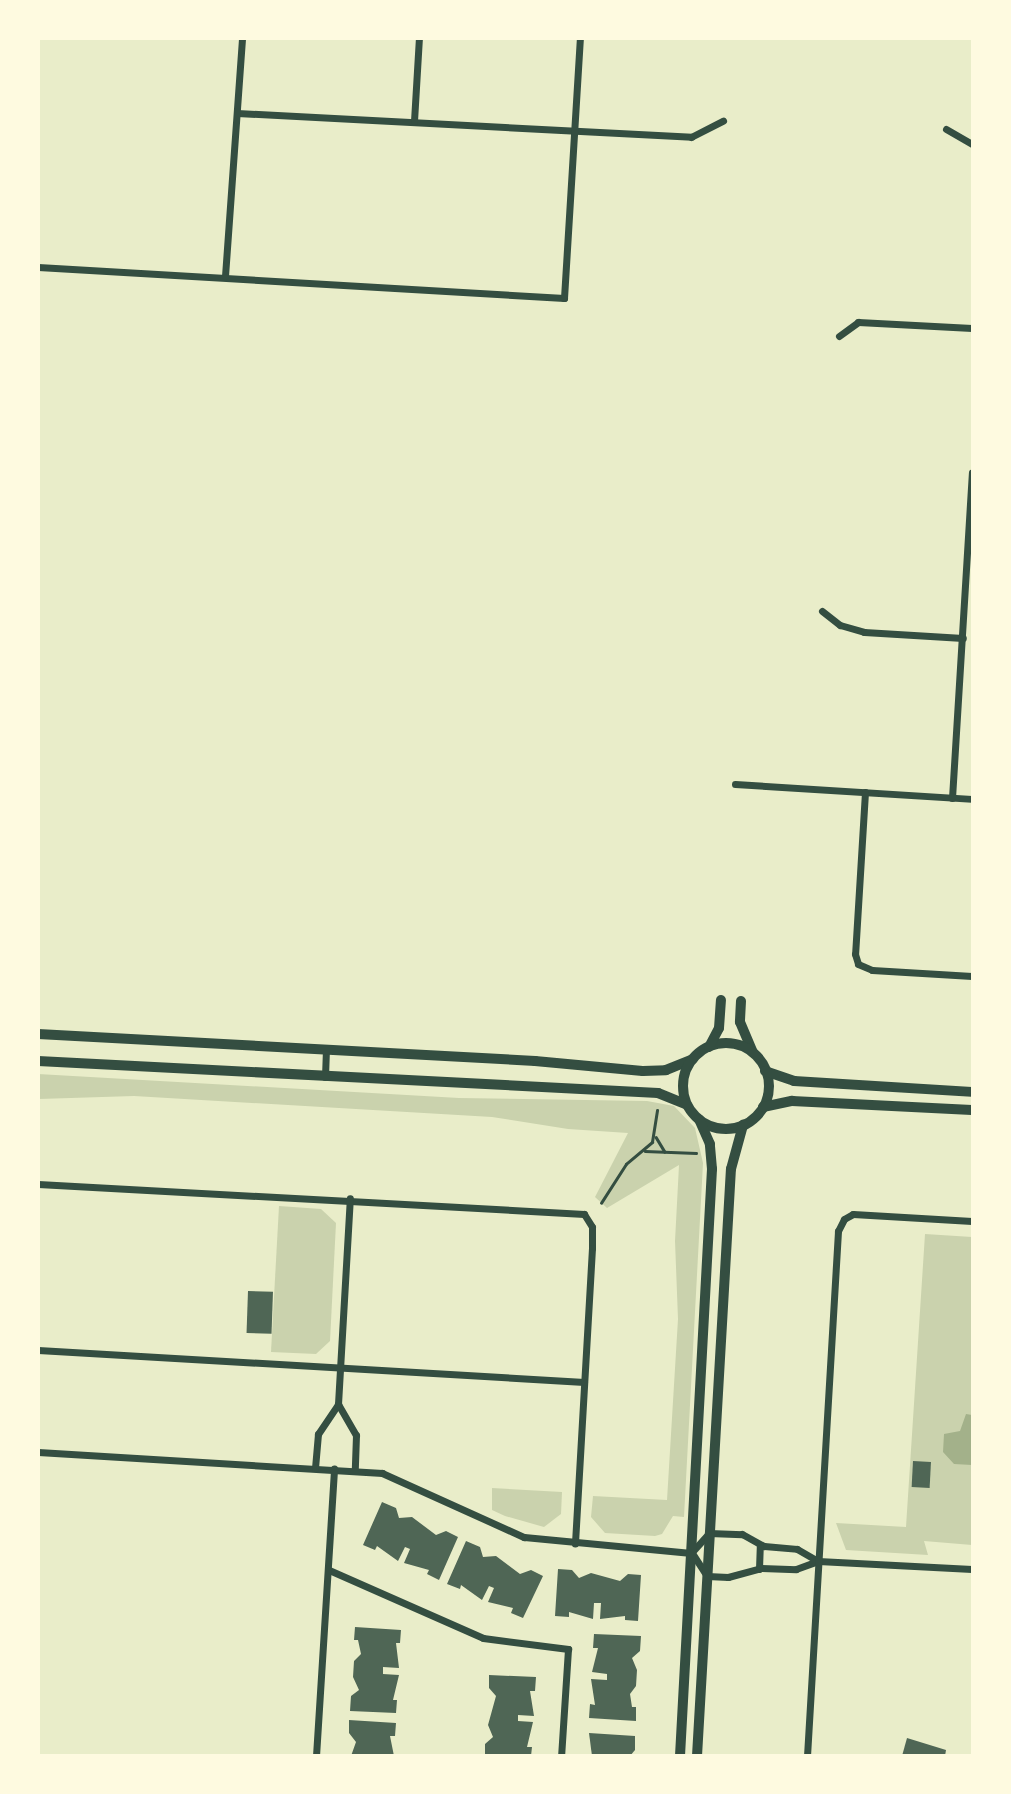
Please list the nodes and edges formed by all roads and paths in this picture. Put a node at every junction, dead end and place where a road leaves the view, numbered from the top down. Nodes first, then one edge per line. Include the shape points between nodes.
1 (242, 38) edge
2 (419, 38) edge
3 (580, 38) edge
4 (237, 113) junction
5 (414, 121) junction
6 (723, 121) dead end
7 (946, 130) dead end
8 (574, 131) junction
9 (972, 144) edge
10 (38, 267) edge
11 (225, 276) junction
12 (972, 328) edge
13 (839, 336) dead end
14 (972, 473) edge
15 (822, 611) dead end
16 (963, 638) junction
17 (735, 784) dead end
18 (865, 792) junction
19 (952, 798) junction
20 (972, 799) edge
21 (972, 976) edge
22 (721, 1000) dead end
23 (741, 1001) dead end
24 (38, 1034) edge
25 (709, 1047) junction
26 (326, 1050) junction
27 (754, 1055) junction
28 (693, 1059) junction
29 (38, 1061) edge
30 (765, 1071) junction
31 (325, 1077) junction
32 (972, 1092) edge
33 (687, 1105) junction
34 (763, 1107) junction
35 (657, 1110) dead end
36 (972, 1110) edge
37 (699, 1119) junction
38 (743, 1125) junction
39 (655, 1136) junction
40 (645, 1151) junction
41 (665, 1152) junction
42 (696, 1153) dead end
43 (38, 1184) edge
44 (350, 1198) junction
45 (601, 1203) dead end
46 (972, 1220) edge
47 (38, 1350) edge
48 (340, 1367) junction
49 (584, 1382) junction
50 (338, 1404) junction
51 (38, 1452) edge
52 (315, 1468) junction
53 (334, 1469) junction
54 (355, 1471) junction
55 (709, 1533) junction
56 (575, 1544) junction
57 (760, 1545) junction
58 (691, 1553) junction
59 (818, 1561) junction
60 (759, 1569) junction
61 (972, 1569) edge
62 (329, 1570) junction
63 (707, 1576) junction
64 (316, 1755) edge
65 (561, 1755) edge
66 (680, 1755) edge
67 (697, 1755) edge
68 (807, 1755) edge

1 - 4 street
2 - 5 street
3 - 8 street
4 - 5 street
4 - 11 street
5 - 8 street
6 - 8 street via 691,137
7 - 9 street
8 - 11 street via 564,298
10 - 11 street
12 - 13 street via 858,322
14 - 16 street
15 - 16 street via 840,625 864,632
16 - 19 street
17 - 18 street
18 - 19 street
18 - 21 street via 858,964 872,970
19 - 20 street
22 - 25 street via 719,1028
23 - 27 street via 740,1022
24 - 26 street
25 - 27 street via 737,1045
25 - 28 street
26 - 28 street via 643,1072 666,1070
26 - 31 street
27 - 30 street
28 - 33 street via 684,1076
29 - 31 street
30 - 32 street via 794,1081
30 - 34 street via 768,1089
31 - 33 street via 658,1093
33 - 37 street
34 - 36 street via 792,1101
34 - 38 street
35 - 39 path
37 - 38 street via 724,1129
37 - 58 street via 710,1144 712,1169
38 - 55 street via 731,1169
39 - 40 path
39 - 41 path
40 - 41 path
40 - 45 path via 626,1164
41 - 42 path
43 - 44 street
44 - 48 street
44 - 49 street via 579,1210 588,1217 592,1248
46 - 59 street via 862,1214 844,1219 836,1241
47 - 48 street
48 - 49 street
48 - 50 street
49 - 56 street
50 - 52 street via 318,1434
50 - 54 street via 356,1436
51 - 52 street
52 - 53 street
53 - 54 street
53 - 62 street
54 - 56 street via 398,1477 503,1531
55 - 57 street via 742,1534
55 - 58 street
55 - 63 street
56 - 58 street
57 - 59 street via 797,1549
57 - 60 street
58 - 63 street
58 - 66 street
59 - 60 street via 796,1569
59 - 61 street
59 - 68 street
60 - 63 street via 741,1576
62 - 64 street
62 - 65 street via 483,1638 568,1649
63 - 67 street

